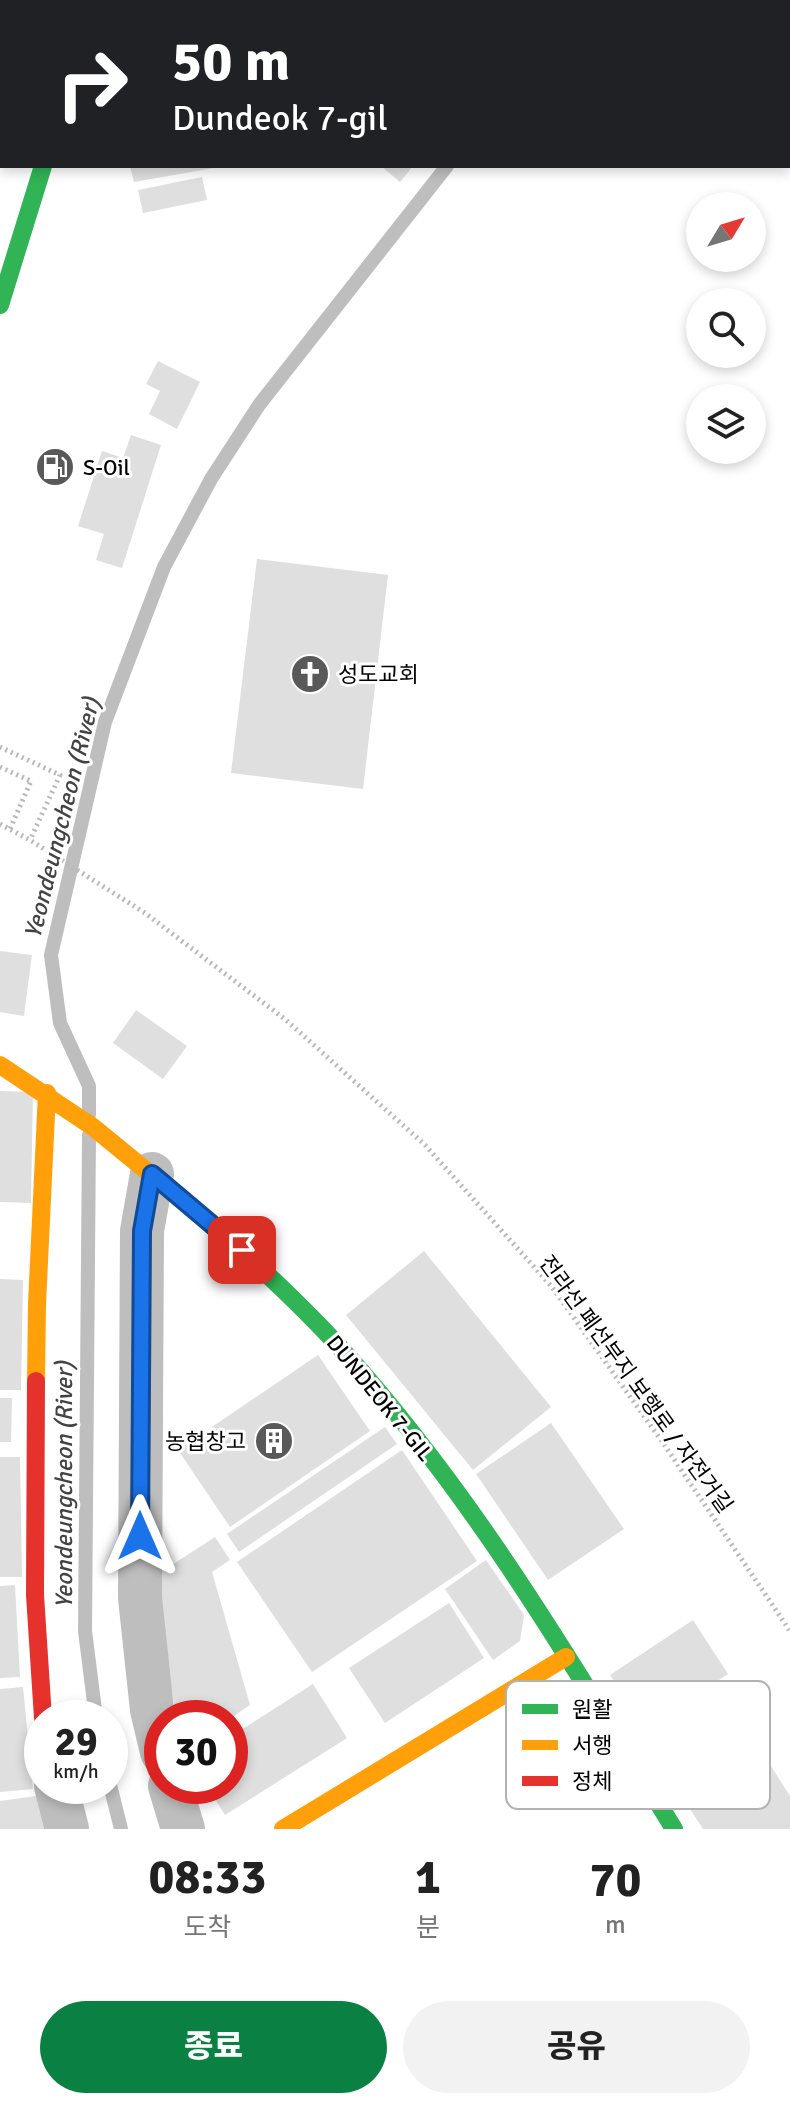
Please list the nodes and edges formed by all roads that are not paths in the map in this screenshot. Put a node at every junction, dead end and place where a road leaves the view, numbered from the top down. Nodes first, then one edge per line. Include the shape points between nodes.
1 (42, 168) edge
2 (0, 305) edge
3 (0, 1065) edge
4 (47, 1093) junction
5 (137, 1162) junction
6 (566, 1657) junction
7 (527, 1681) edge
8 (581, 1681) edge
9 (506, 1693) edge
10 (42, 1700) edge
11 (151, 1700) edge
12 (61, 1804) edge
13 (175, 1804) edge
14 (661, 1809) edge
15 (67, 1829) edge
16 (183, 1829) edge
17 (283, 1829) edge
18 (674, 1829) edge

1 - 2 street
3 - 4 street
4 - 5 street, DUNDEOK 7-GIL
4 - 10 street via 37,1304 35,1595
5 - 6 street, DUNDEOK 7-GIL via 242,1250 329,1335 468,1508
5 - 11 street via 142,1231 140,1598
6 - 7 street
6 - 8 street, DUNDEOK 7-GIL
9 - 17 street
12 - 15 street
13 - 16 street
14 - 18 street, DUNDEOK 7-GIL

